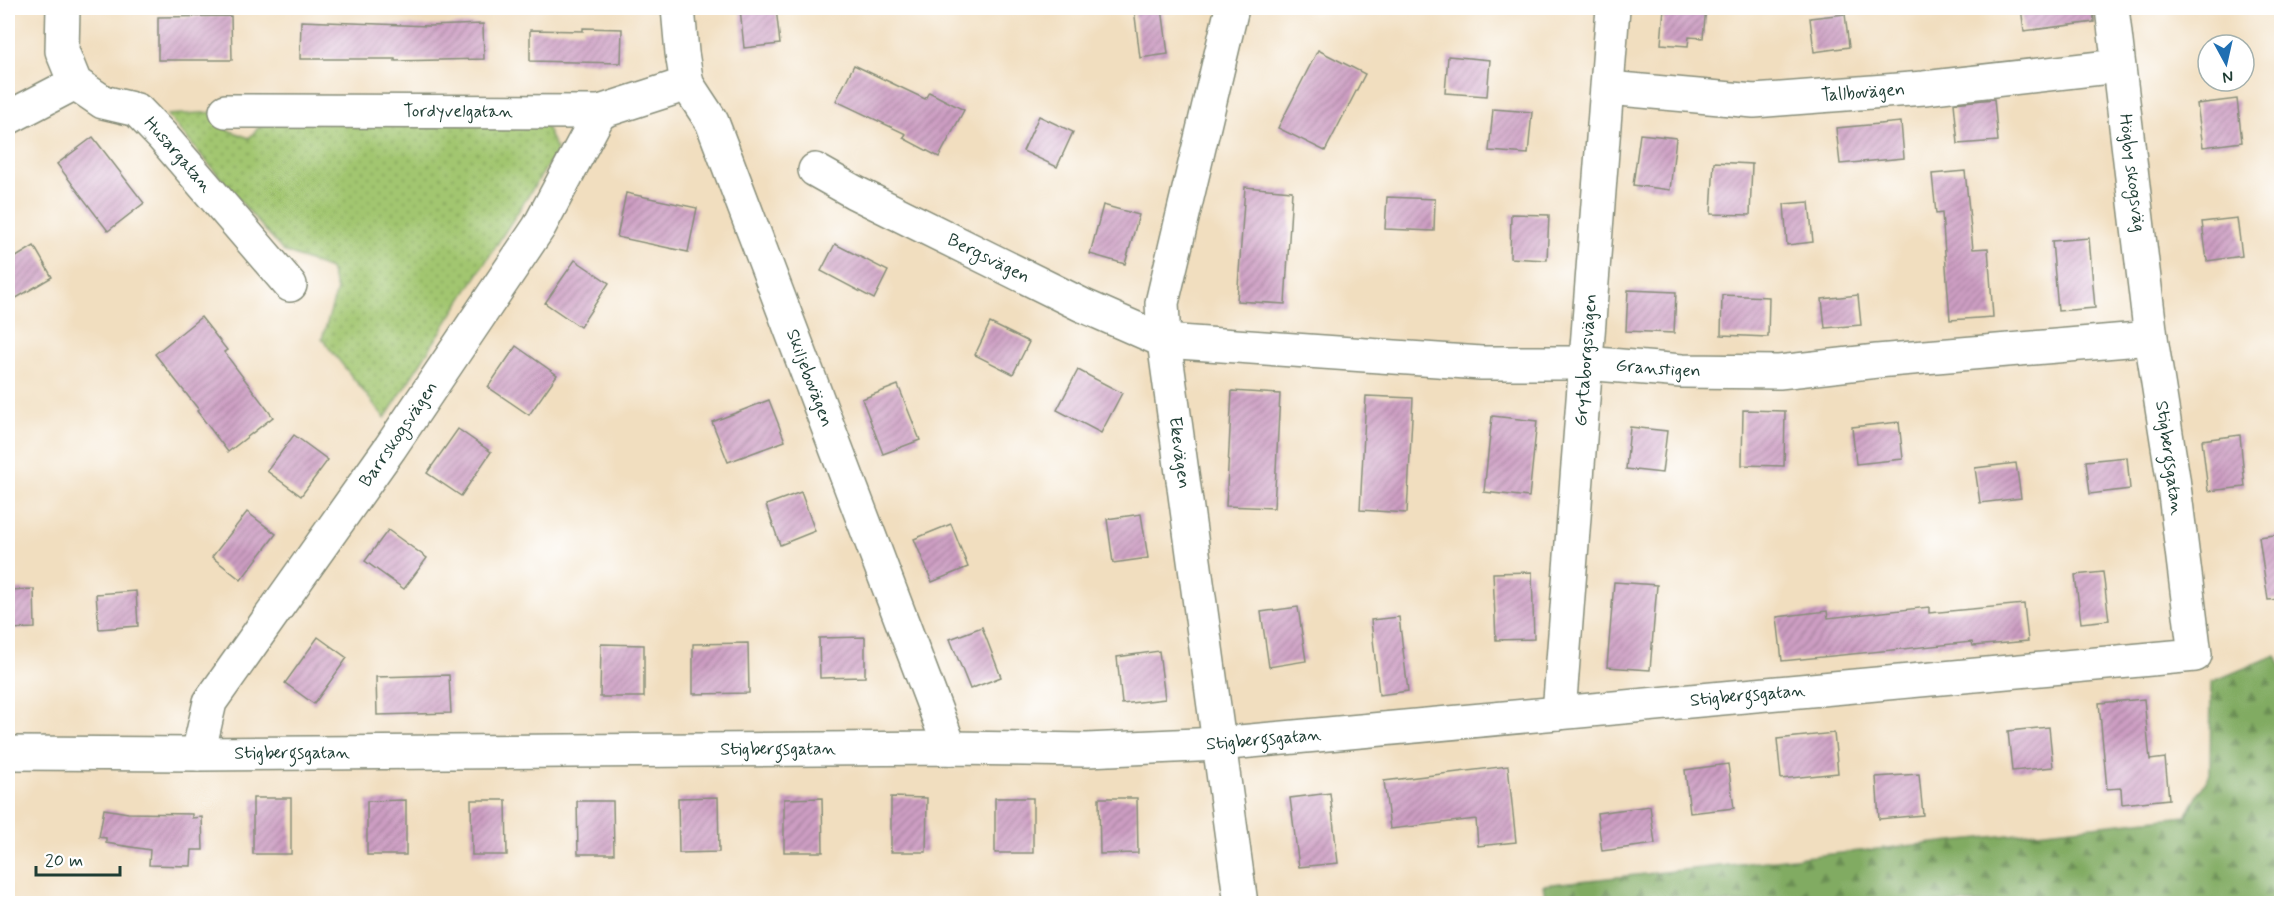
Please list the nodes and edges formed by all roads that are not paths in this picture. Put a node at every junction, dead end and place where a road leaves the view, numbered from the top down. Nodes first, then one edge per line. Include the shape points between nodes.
1 (63, 8) edge
2 (678, 8) edge
3 (1232, 8) edge
4 (1613, 8) edge
5 (2112, 8) edge
6 (2118, 66) junction
7 (75, 83) junction
8 (687, 84) junction
9 (1608, 88) junction
10 (226, 111) dead end
11 (600, 112) junction
12 (8, 118) edge
13 (814, 170) dead end
14 (290, 285) dead end
15 (2151, 338) junction
16 (1164, 341) junction
17 (1584, 363) junction
18 (1559, 713) junction
19 (1218, 744) junction
20 (950, 748) junction
21 (8, 753) edge
22 (198, 754) junction
23 (1241, 903) edge

1 - 7 street via 62,51
2 - 8 street, Skiljebovägen
3 - 16 street, Ekevägen via 1162,303
4 - 9 street, Grytaborgsvägen
5 - 6 street, Högby skogsväg
6 - 9 street, Tallbovägen via 1924,88 1754,101
6 - 15 street, Högby skogsväg
7 - 12 street
7 - 14 street, Husargatan via 103,102 136,110
8 - 11 street, Tordyvelgatan
8 - 20 street, Skiljebovägen via 712,122
9 - 17 street, Grytaborgsvägen
10 - 11 street, Tordyvelgatan
11 - 22 street, Barrskogsvägen via 533,236 390,448 210,702
13 - 16 street, Bergsvägen via 1082,305
15 - 17 street, Granstigen via 1779,372 1682,371
15 - 18 street, Stigbergsgatan via 2195,655
16 - 17 street, Granstigen via 1481,363
16 - 19 street, Ekevägen
17 - 18 street, Grytaborgsvägen
18 - 19 street, Stigbergsgatan
19 - 20 street, Stigbergsgatan via 1086,750
19 - 23 street, Ekevägen
20 - 22 street, Stigbergsgatan
21 - 22 street, Stigbergsgatan

